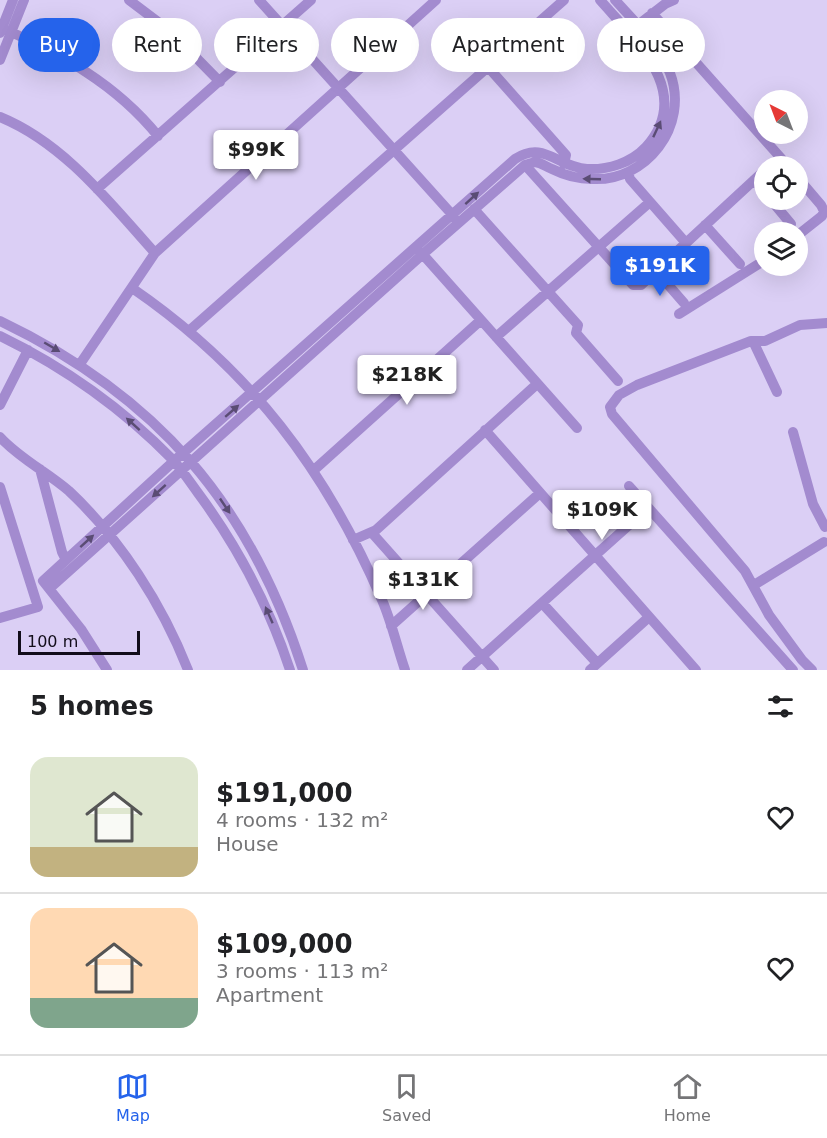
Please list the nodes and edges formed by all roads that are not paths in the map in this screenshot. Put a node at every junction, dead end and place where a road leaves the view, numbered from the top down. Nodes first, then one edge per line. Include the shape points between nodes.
1 (13, 0) edge
2 (24, 0) edge
3 (129, 0) edge
4 (259, 0) edge
5 (311, 0) edge
6 (436, 0) edge
7 (564, 0) edge
8 (600, 0) edge
9 (615, 0) edge
10 (674, 0) edge
11 (652, 13) junction
12 (276, 18) edge
13 (290, 18) edge
14 (544, 18) edge
15 (632, 18) edge
16 (646, 18) edge
17 (4, 31) edge
18 (0, 60) edge
19 (319, 65) edge
20 (231, 72) edge
21 (482, 72) edge
22 (492, 72) edge
23 (669, 72) edge
24 (220, 82) junction
25 (339, 87) junction
26 (0, 117) edge
27 (158, 136) junction
28 (394, 148) junction
29 (779, 156) edge
30 (564, 164) junction
31 (525, 165) junction
32 (628, 172) junction
33 (754, 180) edge
34 (97, 189) junction
35 (808, 190) edge
36 (650, 202) junction
37 (474, 209) junction
38 (780, 210) edge
39 (456, 219) junction
40 (790, 222) edge
41 (705, 225) junction
42 (808, 227) edge
43 (686, 243) junction
44 (598, 248) junction
45 (419, 251) junction
46 (155, 253) junction
47 (740, 264) dead end
48 (754, 267) edge
49 (657, 272) junction
50 (132, 288) junction
51 (548, 291) junction
52 (684, 303) dead end
53 (679, 314) dead end
54 (481, 320) junction
55 (0, 321) edge
56 (827, 323) edge
57 (190, 330) junction
58 (0, 336) edge
59 (496, 337) junction
60 (753, 341) junction
61 (28, 350) junction
62 (80, 364) junction
63 (618, 381) dead end
64 (537, 384) junction
65 (777, 392) dead end
66 (256, 396) junction
67 (0, 405) edge
68 (577, 428) dead end
69 (485, 430) junction
70 (793, 432) dead end
71 (0, 437) edge
72 (188, 457) junction
73 (174, 461) junction
74 (40, 469) junction
75 (314, 470) junction
76 (182, 471) junction
77 (629, 486) dead end
78 (0, 488) edge
79 (540, 493) junction
80 (648, 508) junction
81 (826, 524) edge
82 (106, 531) junction
83 (372, 533) junction
84 (353, 540) junction
85 (825, 544) edge
86 (595, 555) junction
87 (66, 560) junction
88 (47, 585) junction
89 (754, 585) junction
90 (427, 593) junction
91 (542, 603) junction
92 (649, 617) junction
93 (0, 618) edge
94 (391, 626) junction
95 (482, 657) junction
96 (594, 667) edge
97 (107, 670) edge
98 (188, 670) edge
99 (290, 670) edge
100 (303, 670) edge
101 (405, 670) edge
102 (467, 670) edge
103 (494, 670) edge
104 (696, 670) edge
105 (793, 670) edge
106 (812, 670) edge

1 - 17 street
2 - 17 street
3 - 24 street via 170,31
4 - 12 street
5 - 13 street
6 - 25 street
7 - 14 street
30 -> 8 street via 596,169 625,162 649,144 662,118 664,93 656,69
9 - 15 street
10 - 11 street
11 - 16 street
11 - 29 street
17 - 18 street
17 - 27 street via 61,56 97,79
19 - 25 street
20 - 24 street
21 - 28 street
22 - 30 street via 566,156
23 - 32 street via 674,91 672,121 662,143 648,160
24 - 27 street
25 - 28 street
25 - 46 street
26 - 34 street via 49,146
27 - 34 street
28 - 39 street
28 - 57 street
39 -> 30 street via 524,153 541,152
32 -> 31 street via 592,180 569,176 535,162
31 - 37 street
31 - 44 street
32 - 36 street
33 - 41 street
34 - 46 street
35 - 42 street via 824,211
36 - 43 street
36 - 44 street
37 - 39 street
37 - 51 street
38 - 40 street
39 - 45 street
41 - 43 street
41 - 47 street
43 - 49 street
44 - 49 street via 633,285 641,285
44 - 51 street
45 - 54 street
45 - 66 street
46 - 50 street
48 - 53 street
49 - 52 street
50 - 57 street
50 - 62 street
51 - 59 street
51 - 63 street via 578,325 576,333
54 - 59 street
54 - 75 street
55 -> 62 street
56 - 60 street via 800,325 765,341
57 - 66 street
58 - 61 street
59 - 64 street
60 - 65 street
60 - 89 street via 637,385 619,395 610,408
61 - 67 street
73 -> 61 street via 90,388
62 - 72 street via 140,411
64 - 68 street
64 - 69 street
66 - 72 street
66 - 75 street
69 - 79 street
69 - 83 street
70 - 81 street via 813,504
71 - 74 street
72 - 73 street
72 - 76 street
72 -> 100 street via 264,570
73 - 76 street
73 - 82 street
74 - 82 street via 91,512
74 - 87 street
75 - 84 street
76 -> 82 street
99 -> 76 street via 236,547
77 - 80 street
78 - 93 street via 38,607
79 - 86 street
79 - 90 street
80 - 86 street
80 - 105 street
81 - 85 street
87 -> 82 street
82 - 88 street
82 - 98 street via 154,599
83 - 84 street
83 - 90 street
84 - 94 street
85 - 89 street
86 - 91 street
86 - 92 street
87 - 88 street
88 - 97 street
89 - 106 street via 769,615
90 - 94 street
90 - 95 street
91 - 95 street
91 - 96 street
92 - 96 street
92 - 104 street
94 - 101 street
95 - 102 street
95 - 103 street

